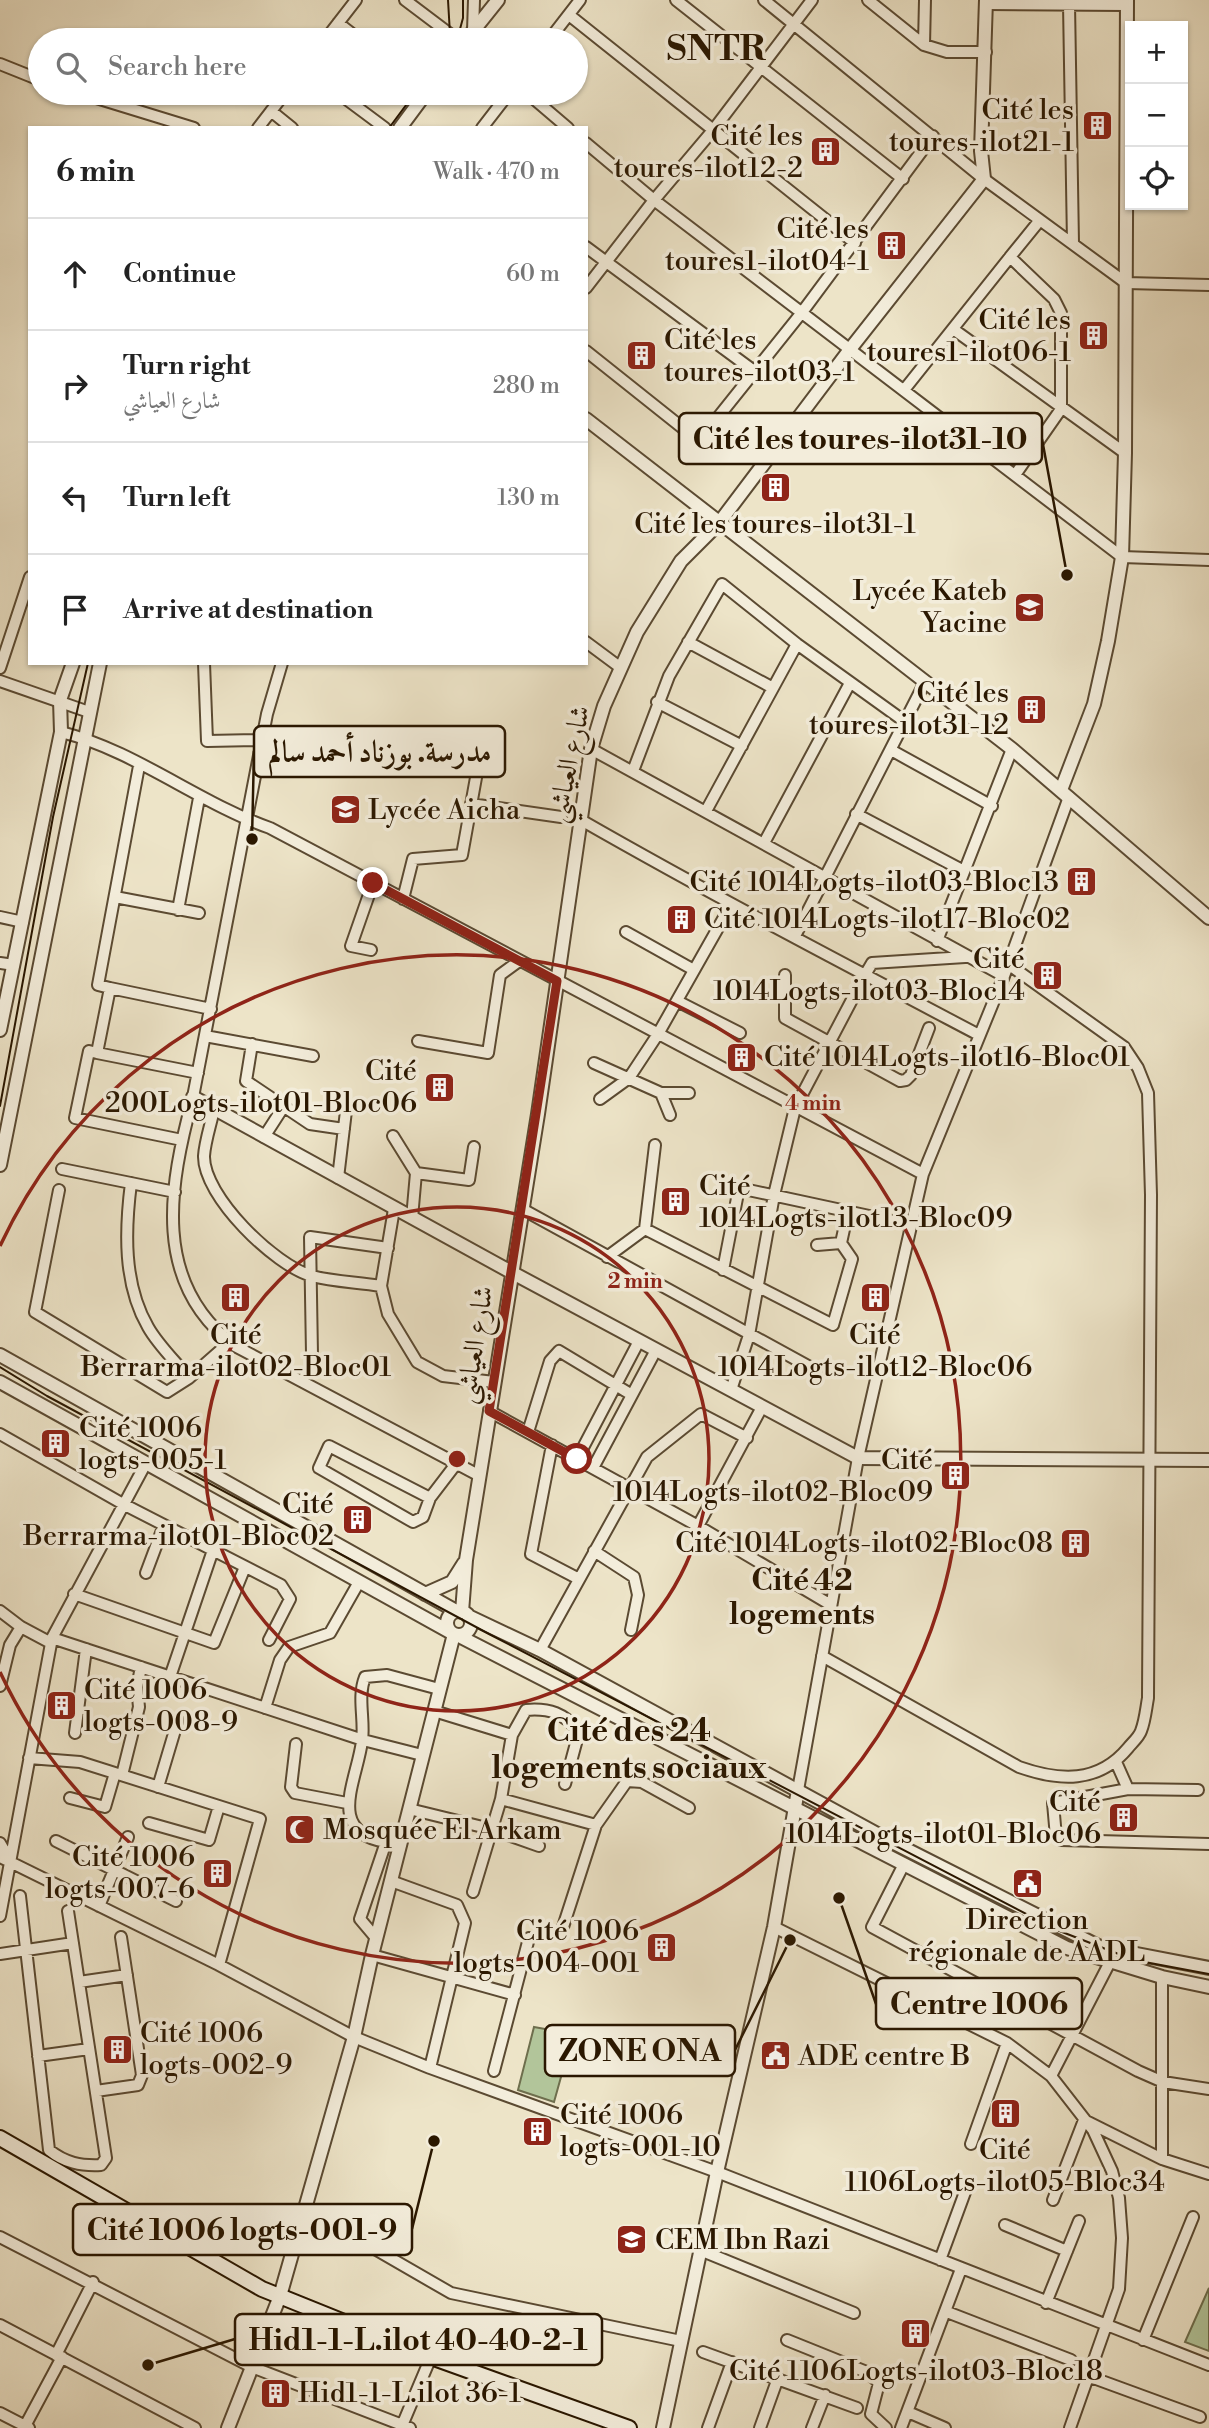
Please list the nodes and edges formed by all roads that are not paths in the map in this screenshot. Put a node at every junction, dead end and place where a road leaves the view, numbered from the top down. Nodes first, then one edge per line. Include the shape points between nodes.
1 (356, 0) edge
2 (405, 0) edge
3 (474, 0) edge
4 (498, 0) edge
5 (580, 0) edge
6 (676, 0) edge
7 (764, 0) edge
8 (812, 0) edge
9 (868, 0) edge
10 (925, 0) edge
11 (987, 2) edge
12 (1126, 2) edge
13 (1069, 4) junction
14 (569, 15) junction
15 (338, 23) junction
16 (793, 24) junction
17 (334, 28) edge
18 (344, 28) edge
19 (442, 28) edge
20 (471, 28) edge
21 (476, 28) edge
22 (559, 28) edge
23 (586, 28) edge
24 (588, 30) edge
25 (924, 45) junction
26 (986, 52) junction
27 (0, 64) edge
28 (761, 66) junction
29 (28, 75) edge
30 (119, 105) edge
31 (276, 105) edge
32 (354, 105) edge
33 (417, 105) edge
34 (500, 105) edge
35 (541, 105) edge
36 (271, 111) junction
37 (187, 126) edge
38 (260, 126) edge
39 (290, 126) edge
40 (381, 126) edge
41 (401, 126) edge
42 (484, 126) edge
43 (566, 126) edge
44 (714, 129) junction
45 (933, 136) junction
46 (588, 145) edge
47 (984, 179) junction
48 (903, 180) junction
49 (654, 200) junction
50 (1040, 220) junction
51 (855, 243) junction
52 (1073, 243) junction
53 (588, 249) edge
54 (1010, 257) junction
55 (605, 262) junction
56 (1126, 283) junction
57 (588, 285) edge
58 (1209, 285) edge
59 (803, 311) junction
60 (953, 329) junction
61 (851, 348) junction
62 (588, 353) edge
63 (754, 371) junction
64 (904, 390) junction
65 (1061, 409) junction
66 (588, 421) edge
67 (1125, 453) junction
68 (1015, 475) junction
69 (719, 523) junction
70 (1122, 557) junction
71 (1209, 559) edge
72 (28, 583) edge
73 (688, 642) junction
74 (588, 643) edge
75 (797, 644) junction
76 (72, 665) edge
77 (100, 665) edge
78 (204, 665) edge
79 (281, 665) edge
80 (0, 668) edge
81 (621, 668) junction
82 (0, 681) edge
83 (850, 682) junction
84 (925, 682) junction
85 (772, 688) junction
86 (60, 700) junction
87 (657, 702) junction
88 (89, 712) junction
89 (904, 721) junction
90 (61, 732) junction
91 (86, 739) junction
92 (261, 740) junction
93 (742, 747) junction
94 (591, 749) junction
95 (891, 750) junction
96 (1012, 750) junction
97 (139, 766) junction
98 (633, 771) junction
99 (477, 772) dead end
100 (1065, 793) junction
101 (199, 798) junction
102 (471, 804) junction
103 (992, 806) junction
104 (706, 811) junction
105 (856, 814) junction
106 (562, 817) dead end
107 (245, 819) junction
108 (581, 820) junction
109 (764, 843) junction
110 (962, 870) junction
111 (823, 876) junction
112 (373, 883) junction
113 (115, 897) junction
114 (403, 899) junction
115 (731, 905) junction
116 (178, 910) junction
117 (199, 913) dead end
118 (0, 918) edge
119 (1209, 918) edge
120 (23, 922) junction
121 (626, 932) dead end
122 (795, 936) junction
123 (937, 941) junction
124 (371, 950) dead end
125 (965, 957) junction
126 (519, 961) junction
127 (0, 963) edge
128 (1008, 964) junction
129 (14, 965) junction
130 (694, 970) junction
131 (785, 975) dead end
132 (865, 975) junction
133 (1004, 976) junction
134 (557, 981) junction
135 (110, 988) junction
136 (677, 1001) junction
137 (211, 1009) junction
138 (929, 1028) dead end
139 (0, 1030) edge
140 (740, 1033) dead end
141 (658, 1034) junction
142 (979, 1035) junction
143 (205, 1036) junction
144 (418, 1041) dead end
145 (252, 1044) junction
146 (829, 1044) junction
147 (97, 1054) junction
148 (313, 1056) dead end
149 (594, 1063) dead end
150 (198, 1073) junction
151 (629, 1078) junction
152 (662, 1093) junction
153 (689, 1093) dead end
154 (194, 1097) junction
155 (600, 1099) dead end
156 (284, 1106) junction
157 (795, 1108) junction
158 (214, 1109) junction
159 (346, 1111) dead end
160 (670, 1115) dead end
161 (344, 1129) junction
162 (393, 1136) dead end
163 (264, 1137) junction
164 (182, 1140) junction
165 (655, 1145) dead end
166 (474, 1147) dead end
167 (1, 1156) edge
168 (0, 1165) edge
169 (62, 1169) dead end
170 (416, 1173) junction
171 (923, 1174) junction
172 (338, 1178) junction
173 (131, 1183) junction
174 (59, 1190) dead end
175 (175, 1192) junction
176 (774, 1195) junction
177 (394, 1209) junction
178 (522, 1209) junction
179 (848, 1211) junction
180 (412, 1218) junction
181 (911, 1225) junction
182 (645, 1229) junction
183 (841, 1243) junction
184 (817, 1245) dead end
185 (388, 1248) junction
186 (607, 1257) junction
187 (723, 1270) junction
188 (511, 1272) junction
189 (310, 1276) junction
190 (382, 1286) junction
191 (757, 1288) junction
192 (749, 1335) junction
193 (639, 1341) junction
194 (230, 1342) junction
195 (656, 1350) junction
196 (312, 1354) dead end
197 (0, 1355) edge
198 (817, 1371) dead end
199 (189, 1378) junction
200 (0, 1382) edge
201 (494, 1382) junction
202 (614, 1387) junction
203 (731, 1390) junction
204 (632, 1395) junction
205 (762, 1407) junction
206 (489, 1411) junction
207 (528, 1432) junction
208 (0, 1434) edge
209 (747, 1438) junction
210 (552, 1445) junction
211 (858, 1458) junction
212 (577, 1459) junction
213 (1209, 1460) edge
214 (1147, 1461) junction
215 (456, 1464) junction
216 (145, 1465) junction
217 (593, 1468) junction
218 (480, 1476) junction
219 (629, 1488) junction
220 (430, 1498) junction
221 (123, 1504) junction
222 (164, 1525) junction
223 (698, 1526) junction
224 (212, 1550) junction
225 (594, 1550) junction
226 (466, 1560) junction
227 (245, 1567) junction
228 (146, 1573) dead end
229 (579, 1578) junction
230 (359, 1582) junction
231 (74, 1594) junction
232 (425, 1594) junction
233 (831, 1605) junction
234 (0, 1611) edge
235 (462, 1613) junction
236 (21, 1627) junction
237 (631, 1630) dead end
238 (184, 1632) junction
239 (454, 1634) junction
240 (52, 1640) junction
241 (270, 1640) dead end
242 (86, 1649) junction
243 (540, 1650) junction
244 (822, 1656) junction
245 (141, 1667) junction
246 (170, 1677) junction
247 (0, 1686) edge
248 (439, 1689) junction
249 (265, 1708) junction
250 (434, 1711) junction
251 (178, 1720) dead end
252 (75, 1733) dead end
253 (512, 1735) junction
254 (363, 1740) junction
255 (296, 1744) dead end
256 (422, 1755) junction
257 (29, 1758) junction
258 (1116, 1762) junction
259 (118, 1774) junction
260 (565, 1784) dead end
261 (158, 1787) junction
262 (1128, 1789) junction
263 (797, 1790) junction
264 (1199, 1790) dead end
265 (70, 1798) dead end
266 (501, 1799) junction
267 (347, 1803) junction
268 (219, 1806) junction
269 (689, 1808) dead end
270 (408, 1809) junction
271 (794, 1810) junction
272 (149, 1823) dead end
273 (596, 1825) junction
274 (491, 1829) junction
275 (128, 1837) dead end
276 (56, 1841) dead end
277 (386, 1842) junction
278 (0, 1843) edge
279 (400, 1844) junction
280 (1209, 1844) edge
281 (539, 1846) dead end
282 (5, 1860) edge
283 (903, 1866) junction
284 (116, 1871) junction
285 (391, 1881) junction
286 (473, 1892) dead end
287 (20, 1896) dead end
288 (176, 1901) dead end
289 (99, 1906) junction
290 (68, 1911) dead end
291 (0, 1916) edge
292 (563, 1927) dead end
293 (774, 1927) junction
294 (121, 1937) dead end
295 (376, 1938) junction
296 (529, 1938) dead end
297 (73, 1943) junction
298 (26, 1949) junction
299 (0, 1954) edge
300 (372, 1955) junction
301 (1110, 1962) junction
302 (219, 1965) junction
303 (1209, 1968) edge
304 (127, 1975) junction
305 (451, 1976) junction
306 (1161, 1977) junction
307 (79, 1982) junction
308 (1209, 1987) edge
309 (515, 1995) junction
310 (354, 2037) junction
311 (1071, 2037) junction
312 (1007, 2043) junction
313 (89, 2049) junction
314 (38, 2056) junction
315 (430, 2068) junction
316 (494, 2071) dead end
317 (1051, 2076) junction
318 (1163, 2081) junction
319 (1209, 2089) edge
320 (96, 2091) junction
321 (1084, 2120) junction
322 (0, 2138) edge
323 (971, 2144) dead end
324 (1162, 2159) junction
325 (717, 2172) junction
326 (1209, 2174) edge
327 (968, 2185) dead end
328 (1052, 2200) dead end
329 (1193, 2217) dead end
330 (1079, 2221) dead end
331 (1005, 2225) dead end
332 (0, 2237) edge
333 (354, 2237) dead end
334 (700, 2250) junction
335 (1067, 2250) junction
336 (940, 2260) junction
337 (961, 2269) junction
338 (93, 2282) junction
339 (280, 2296) junction
340 (1046, 2303) junction
341 (947, 2312) junction
342 (853, 2313) dead end
343 (0, 2325) edge
344 (1106, 2327) junction
345 (786, 2340) dead end
346 (1143, 2340) junction
347 (681, 2341) junction
348 (703, 2352) dead end
349 (59, 2356) junction
350 (431, 2357) junction
351 (1071, 2360) dead end
352 (732, 2362) junction
353 (1209, 2365) edge
354 (252, 2367) junction
355 (1088, 2376) junction
356 (778, 2378) junction
357 (825, 2395) junction
358 (857, 2408) dead end
359 (908, 2412) junction
360 (0, 2413) edge
361 (1200, 2417) dead end
362 (27, 2427) edge
363 (405, 2427) edge
364 (195, 2428) edge
365 (228, 2428) edge
366 (629, 2428) edge
367 (663, 2428) edge
368 (708, 2428) edge
369 (760, 2428) edge
370 (813, 2428) edge
371 (886, 2428) edge
372 (901, 2428) edge
373 (945, 2428) edge
374 (1070, 2428) edge

1 - 15 street
2 - 19 street
3 - 20 street
4 - 21 street
5 - 14 street
6 - 28 street
7 - 16 street
8 - 16 street
9 - 25 street
10 - 25 street
11 - 13 street
11 - 26 street
12 - 13 street
12 - 56 street
13 - 52 street
14 - 22 street
14 - 23 street
15 - 17 street
15 - 18 street
16 - 28 street
16 - 45 street
24 - 44 street
25 - 26 street via 947,52
26 - 47 street
27 - 29 street
28 - 44 street
28 - 48 street
30 - 37 street
31 - 36 street
32 - 40 street
33 - 41 street
34 - 42 street
35 - 43 street
36 - 38 street
36 - 39 street
44 - 49 street
44 - 51 street
45 - 47 street
45 - 48 street
46 - 49 street
47 - 50 street
47 - 61 street, شارع العياشي
48 - 51 street
49 - 55 street
49 - 59 street
50 - 52 street
50 - 54 street
51 - 59 street
52 - 56 street
53 - 55 street
54 - 60 street
54 - 65 street via 1054,299 1061,313
55 - 57 street
55 - 63 street
56 - 58 street
56 - 67 street
59 - 61 street
59 - 63 street
60 - 64 street
60 - 65 street
61 - 64 street
61 - 69 street, شارع العياشي
62 - 63 street via 699,441
64 - 68 street
65 - 67 street
65 - 68 street
66 - 69 street
67 - 70 street
68 - 70 street
69 - 81 street, شارع العياشي via 681,561 637,632
69 - 84 street
70 - 71 street
70 - 100 street via 1094,705
72 - 80 street
73 - 75 street via 722,584
73 - 85 street
73 - 87 street
74 - 81 street
75 - 83 street
75 - 85 street
76 - 86 street
77 - 88 street
78 - 92 street via 207,741
79 - 92 street
81 - 94 street, شارع العياشي
82 - 86 street
83 - 89 street
83 - 109 street
84 - 89 street
84 - 96 street
85 - 93 street
86 - 88 street
86 - 90 street
87 - 93 street
87 - 98 street
88 - 91 street
89 - 95 street
90 - 91 street
90 - 120 street
91 - 97 street
91 - 167 street
92 - 107 street
93 - 104 street
94 - 98 street
94 - 108 street, شارع العياشي
95 - 103 street
95 - 105 street
96 - 100 street
96 - 103 street
97 - 101 street
97 - 113 street
98 - 104 street
99 - 102 street
100 - 119 street
100 - 128 street
101 - 107 street
101 - 116 street
102 - 106 street
102 - 114 street via 462,855 413,859
103 - 110 street
104 - 109 street
105 - 110 street
105 - 111 street
107 - 112 street
107 - 137 street
108 - 115 street
108 - 134 street, شارع العياشي
109 - 111 street
110 - 123 street
111 - 122 street
111 - 123 street
112 - 114 street
112 - 124 street via 351,946
113 - 116 street
113 - 135 street via 98,985
114 - 126 street
115 - 122 street
115 - 130 street
116 - 117 street
118 - 120 street
120 - 129 street
121 - 130 street
122 - 132 street
123 - 125 street
125 - 132 street via 872,963
125 - 133 street
126 - 134 street
126 - 144 street via 500,975 488,1053
127 - 129 street
128 - 133 street
128 - 214 street via 1124,1047 1147,1093 1151,1195
129 - 139 street
130 - 136 street
131 - 146 street via 785,1018
132 - 142 street
132 - 146 street
133 - 142 street
134 - 141 street
134 - 178 street, شارع العياشي
135 - 137 street
135 - 147 street
136 - 140 street
136 - 141 street
137 - 143 street
138 - 146 street via 906,1080 900,1081
141 - 151 street
141 - 157 street
142 - 171 street
143 - 145 street
143 - 150 street
145 - 148 street
145 - 156 street via 246,1081
146 - 157 street
147 - 150 street
147 - 164 street via 89,1051 75,1118
149 - 151 street
150 - 154 street
151 - 152 street
151 - 155 street
152 - 153 street
152 - 160 street
154 - 158 street
154 - 164 street
156 - 161 street via 310,1124
156 - 163 street
157 - 171 street
157 - 176 street
158 - 163 street
158 - 189 street via 204,1158 223,1203 268,1252
159 - 161 street
161 - 172 street
162 - 170 street
163 - 172 street
164 - 175 street
165 - 182 street
166 - 170 street via 469,1180
167 - 168 street
169 - 173 street
170 - 180 street
171 - 181 street
172 - 177 street
173 - 175 street
173 - 199 street via 127,1235 137,1300 148,1327
174 - 199 street via 35,1311 167,1392
175 - 194 street via 172,1229 185,1284 205,1317
176 - 179 street
176 - 187 street via 739,1188
176 - 191 street
177 - 180 street
177 - 185 street
178 - 186 street
178 - 188 street, شارع العياشي
179 - 181 street
179 - 183 street
180 - 188 street
181 - 211 street
182 - 186 street
182 - 187 street
183 - 184 street
183 - 191 street via 852,1259 833,1325
185 - 189 street via 310,1237
185 - 190 street
186 - 192 street
187 - 191 street
188 - 193 street
188 - 201 street, شارع العياشي
189 - 190 street
189 - 196 street
190 - 201 street via 388,1314 417,1362 443,1376
191 - 192 street
192 - 198 street
192 - 203 street
193 - 195 street
193 - 202 street
194 - 199 street
194 - 215 street
195 - 203 street
195 - 204 street
197 - 232 street
200 - 216 street
201 - 206 street, شارع العياشي
202 - 204 street
202 - 207 street via 559,1351 550,1361
202 - 212 street
203 - 205 street
204 - 217 street
205 - 209 street
205 - 211 street
206 - 207 street
206 - 218 street, شارع العياشي
207 - 210 street
208 - 221 street
209 - 219 street via 701,1414 647,1457
209 - 223 street
210 - 212 street
210 - 229 street via 531,1554
211 - 214 street
211 - 233 street
212 - 217 street
213 - 214 street
214 - 258 street via 1148,1698 1141,1732
215 - 218 street
215 - 220 street
216 - 221 street
216 - 230 street
217 - 219 street
218 - 226 street, شارع العياشي
219 - 223 street
219 - 225 street
220 - 220 street via 423,1517 413,1522 319,1468 328,1446
221 - 222 street
221 - 231 street
222 - 224 street
222 - 228 street
223 - 233 street
224 - 227 street
224 - 238 street
225 - 229 street
225 - 237 street via 634,1577 638,1595
226 - 232 street via 452,1582
226 - 235 street, شارع العياشي
227 - 238 street via 214,1643
227 - 241 street via 281,1586 289,1599
229 - 243 street
230 - 239 street
230 - 249 street via 330,1633 289,1647 280,1660
231 - 238 street
231 - 240 street
232 - 235 street
233 - 244 street
234 - 236 street
235 - 239 street via 448,1618
235 - 239 street via 471,1623 468,1631
235 - 243 street
236 - 240 street
236 - 247 street via 10,1645
238 - 246 street
239 - 248 street
239 - 271 street
240 - 242 street
240 - 257 street
242 - 245 street
242 - 252 street
243 - 263 street
244 - 258 street via 1018,1767 1046,1777 1077,1778
244 - 263 street
245 - 246 street
245 - 259 street via 139,1707
246 - 249 street
248 - 250 street
248 - 254 street via 387,1675 365,1677 361,1686
249 - 254 street
250 - 253 street
250 - 256 street
251 - 261 street
253 - 260 street via 526,1710 547,1708 570,1720 579,1732
253 - 266 street
254 - 256 street
254 - 267 street
255 - 267 street via 291,1787 295,1793
256 - 270 street
257 - 259 street via 80,1762
257 - 282 street
258 - 262 street
259 - 261 street
259 - 265 street via 105,1807
261 - 268 street
262 - 264 street
262 - 280 street via 1053,1803 1056,1837
263 - 271 street
263 - 303 street via 1100,1947
266 - 273 street
266 - 274 street
267 - 277 street via 355,1828 369,1839
268 - 272 street via 209,1840
268 - 302 street via 260,1819
269 - 273 street via 642,1782 627,1781
270 - 274 street
270 - 279 street
271 - 283 street
271 - 293 street
273 - 292 street
274 - 281 street
274 - 286 street
275 - 284 street
276 - 284 street
277 - 279 street
277 - 295 street via 359,1919
278 - 282 street
279 - 285 street
282 - 289 street
282 - 291 street
283 - 301 street via 1056,1943
283 - 311 street via 872,1927
284 - 288 street
284 - 289 street
285 - 295 street
285 - 305 street via 457,1905 465,1923
287 - 298 street
289 - 302 street
290 - 297 street
293 - 312 street
293 - 325 street
294 - 304 street
295 - 300 street
296 - 309 street
297 - 298 street
297 - 307 street
298 - 299 street
298 - 314 street
300 - 305 street
300 - 310 street
301 - 306 street
301 - 311 street
302 - 310 street
304 - 307 street
304 - 320 street via 142,2075 138,2085
305 - 309 street
305 - 315 street
306 - 308 street
306 - 318 street
307 - 313 street
309 - 316 street
310 - 315 street
310 - 339 street
311 - 317 street
311 - 318 street
312 - 317 street
312 - 323 street
313 - 314 street
313 - 320 street
314 - 320 street via 49,2150 58,2158 82,2166 101,2165 106,2158
315 - 325 street
317 - 321 street
318 - 319 street
318 - 324 street
321 - 324 street
321 - 328 street
321 - 344 street via 1100,2143 1119,2198 1122,2264
322 - 339 main road via 138,2220
324 - 326 street
325 - 334 street
325 - 336 street
327 - 336 street
329 - 346 street
330 - 335 street
331 - 335 street
332 - 338 street
333 - 347 street via 451,2293
334 - 342 street
334 - 347 street
335 - 340 street
336 - 337 street
337 - 340 street
337 - 341 street
338 - 349 street
338 - 354 street
339 - 350 main road
339 - 354 street
340 - 344 street
341 - 351 street
341 - 359 street
343 - 349 street
344 - 346 street
344 - 355 street
345 - 371 street via 869,2373 879,2383 872,2414
346 - 353 street
347 - 367 street
348 - 352 street
349 - 362 street
349 - 364 street
350 - 363 street
350 - 366 main road
352 - 356 street
352 - 368 street
354 - 363 street
354 - 365 street
355 - 361 street
355 - 374 street
356 - 357 street
356 - 369 street
357 - 358 street
357 - 370 street
359 - 372 street
359 - 373 street
360 - 362 street

